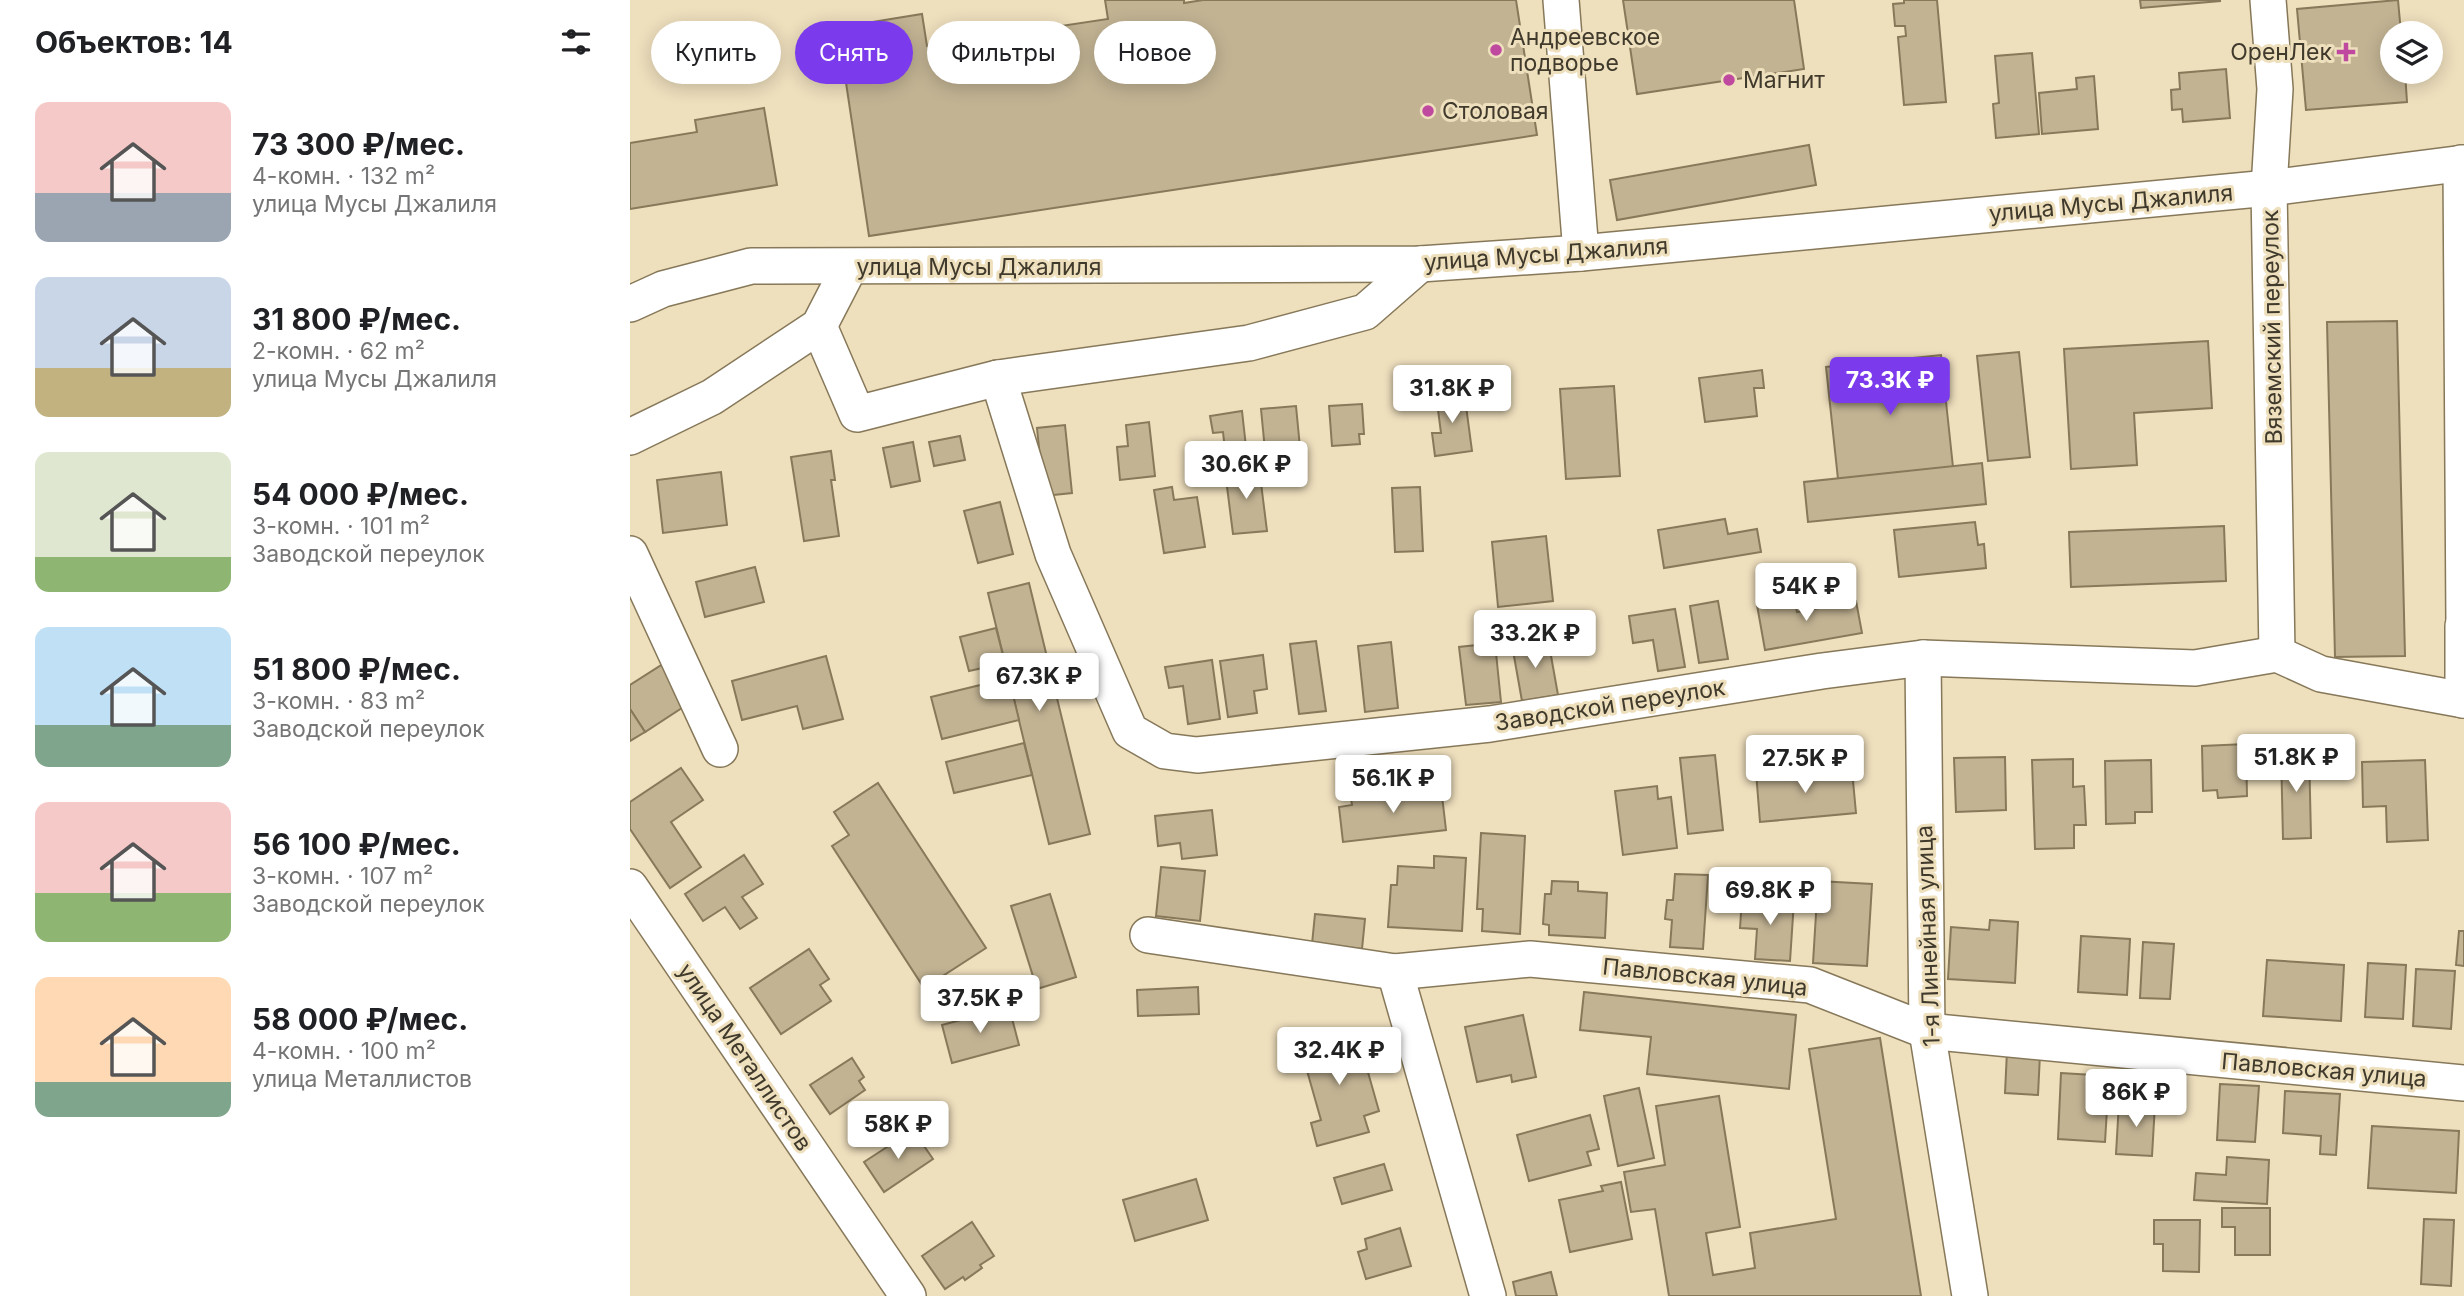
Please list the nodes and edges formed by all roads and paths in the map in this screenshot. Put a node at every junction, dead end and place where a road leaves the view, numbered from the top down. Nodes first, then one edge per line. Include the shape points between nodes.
1 (1561, 0) edge
2 (2268, 0) edge
3 (2463, 163) edge
4 (2269, 188) junction
5 (1581, 253) junction
6 (1420, 264) junction
7 (849, 268) junction
8 (647, 287) edge
9 (630, 304) edge
10 (819, 326) junction
11 (998, 378) junction
12 (630, 437) edge
13 (630, 554) edge
14 (2463, 625) edge
15 (2277, 654) junction
16 (1923, 658) junction
17 (2464, 700) edge
18 (720, 749) dead end
19 (630, 887) edge
20 (1149, 935) dead end
21 (1395, 972) junction
22 (1927, 1031) junction
23 (2464, 1083) edge
24 (908, 1296) edge
25 (1488, 1296) edge
26 (1970, 1296) edge

1 - 5 street
2 - 4 street, Вяземский переулок via 2276,89
3 - 4 street, улица Мусы Джалиля
3 - 14 street
4 - 5 street, улица Мусы Джалиля
4 - 15 street, Вяземский переулок
5 - 6 street, улица Мусы Джалиля
6 - 7 street, улица Мусы Джалиля
6 - 11 street via 1364,312 1249,343
7 - 8 street, улица Мусы Джалиля via 751,267
7 - 10 street
8 - 9 street, улица Мусы Джалиля
10 - 11 street via 857,414
10 - 12 street via 712,397
11 - 16 street, Заводской переулок via 1053,554 1130,732 1165,751 1197,755 1490,724
13 - 18 street
14 - 17 street
15 - 16 street, Заводской переулок via 2195,668
15 - 17 street via 2321,674
16 - 22 street, 1-я Линейная улица
19 - 24 street, улица Металлистов
20 - 21 street, Павловская улица
21 - 22 street, Павловская улица via 1530,959 1810,985
21 - 25 street
22 - 23 street, Павловская улица
22 - 26 street, 1-я Линейная улица

